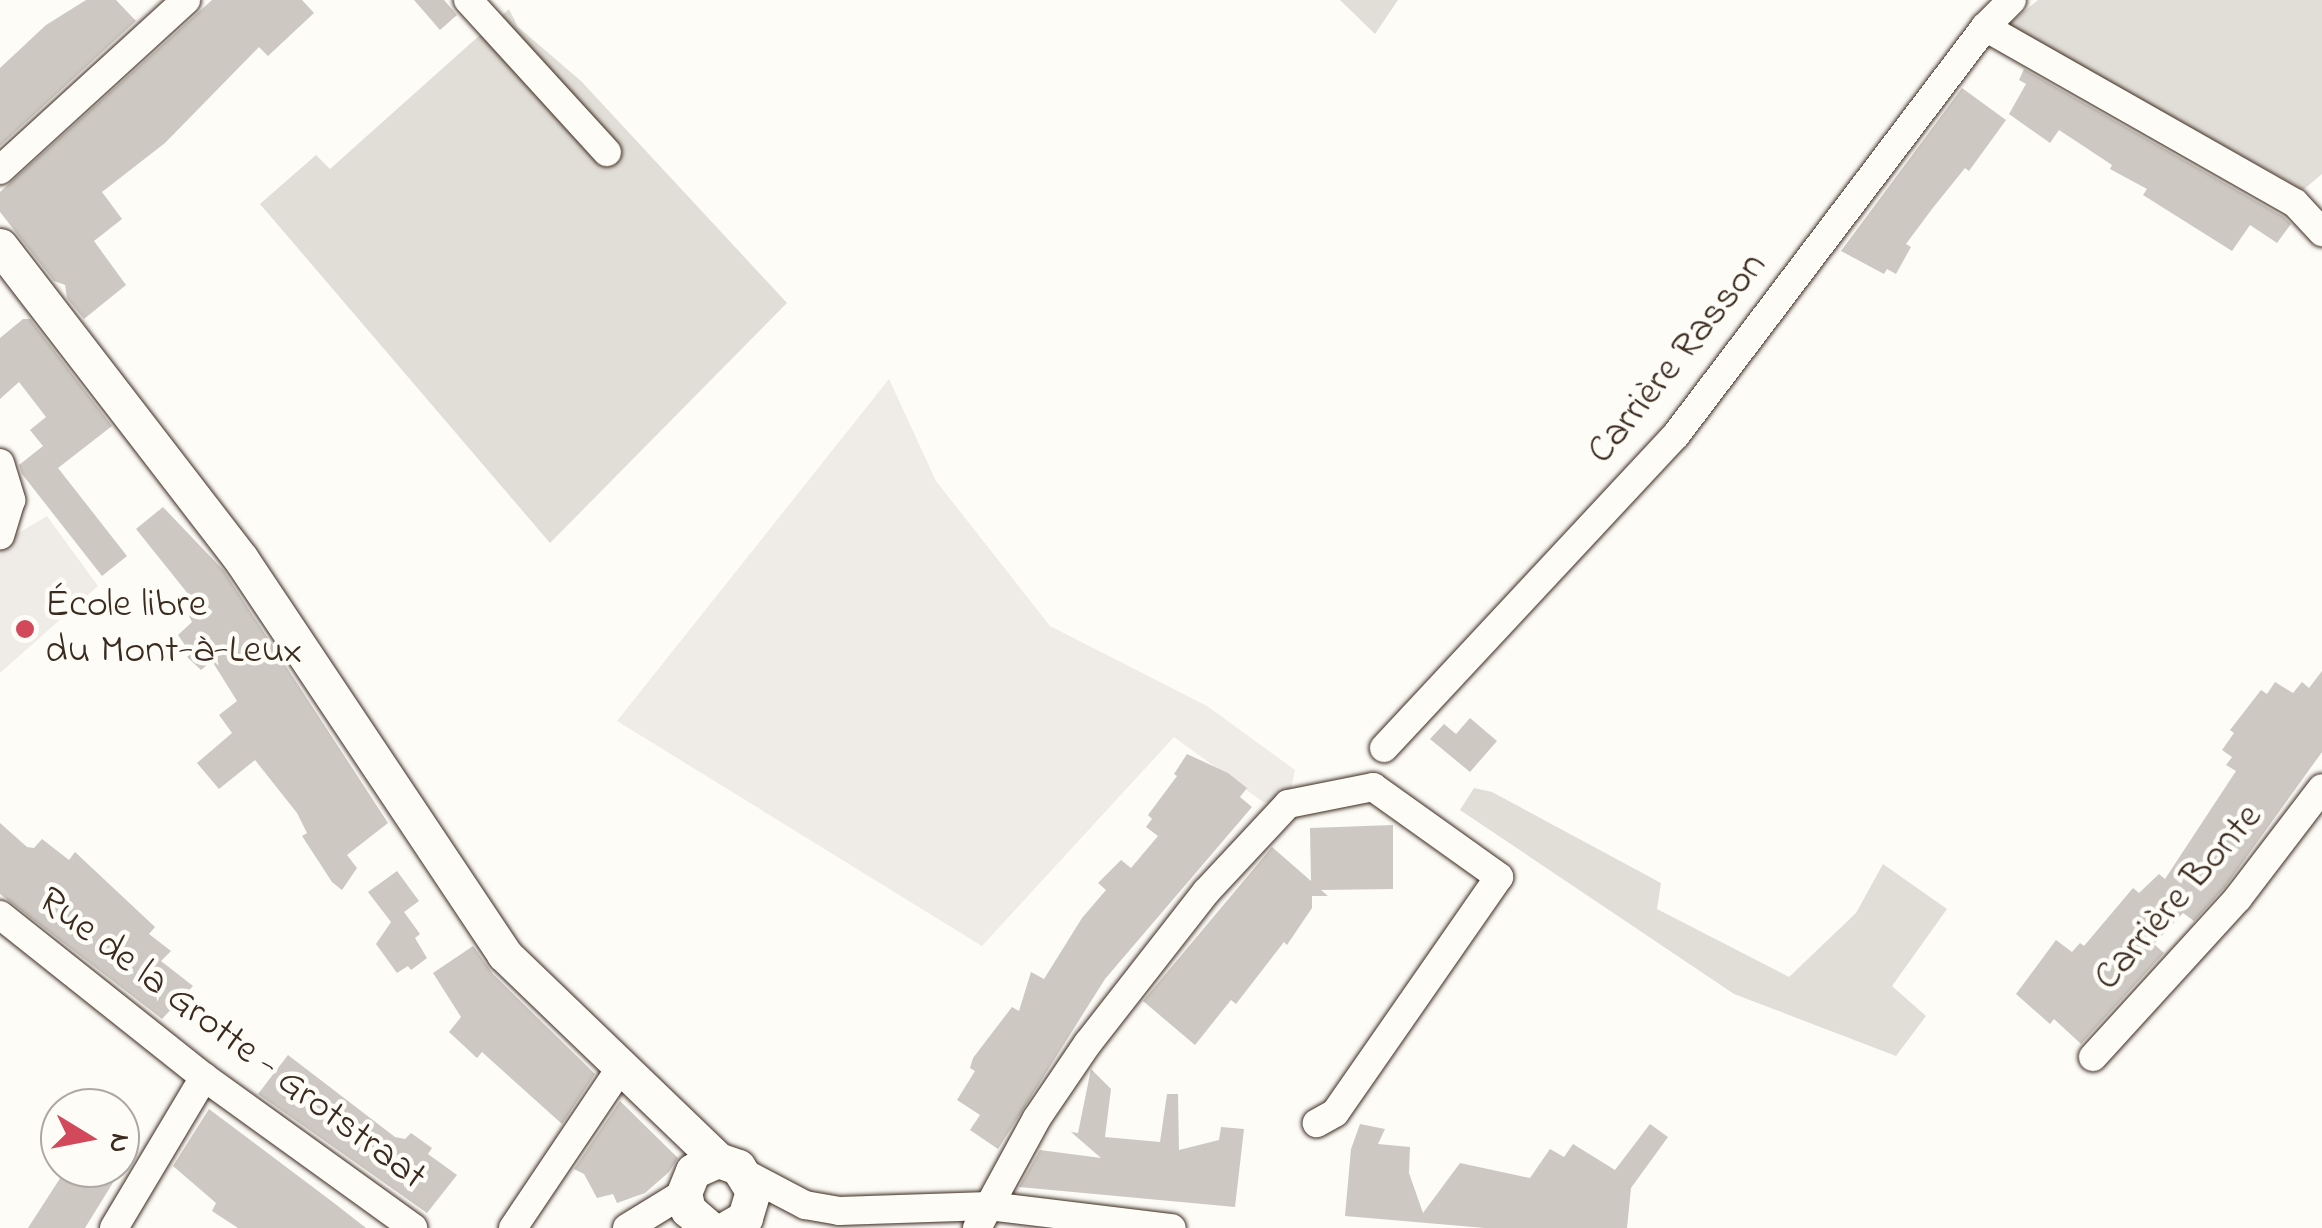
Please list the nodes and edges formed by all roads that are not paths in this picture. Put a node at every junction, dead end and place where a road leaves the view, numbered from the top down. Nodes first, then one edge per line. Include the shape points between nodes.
1 (186, 0) edge
2 (468, 0) edge
3 (2012, 0) edge
4 (1985, 27) junction
5 (607, 152) dead end
6 (0, 170) edge
7 (2322, 232) edge
8 (0, 246) edge
9 (0, 463) edge
10 (0, 534) edge
11 (1384, 748) dead end
12 (2322, 788) edge
13 (0, 915) edge
14 (2093, 1057) dead end
15 (620, 1069) junction
16 (204, 1077) junction
17 (1317, 1124) dead end
18 (723, 1208) edge
19 (983, 1217) edge
20 (114, 1228) edge
21 (413, 1228) edge
22 (512, 1228) edge
23 (628, 1228) edge
24 (1172, 1228) edge

1 - 6 street
2 - 5 street
3 - 4 street, Carrière Rasson
4 - 7 street via 2295,203
4 - 11 street, Carrière Rasson via 1676,435
8 - 15 main road via 240,559 504,954
9 - 10 street via 11,500
12 - 14 street, Carrière Bonte via 2238,898
13 - 16 street, Rue de la Grotte - Grotstraat
15 - 18 main road via 706,1146
15 - 22 street
16 - 20 street
16 - 21 street, Rue de la Grotte - Grotstraat
17 - 19 street via 1335,1113 1500,877 1373,787 1288,804 1206,892 1078,1058
18 - 19 street via 805,1205
18 - 23 street
19 - 24 street

